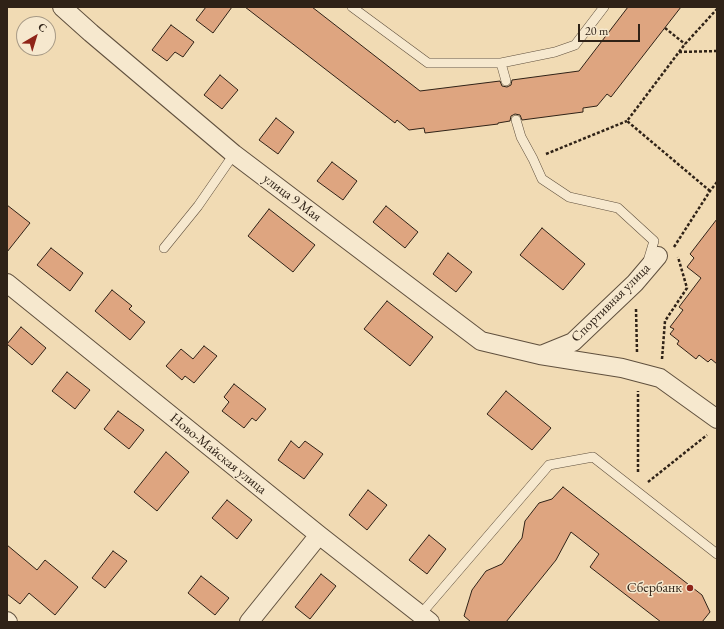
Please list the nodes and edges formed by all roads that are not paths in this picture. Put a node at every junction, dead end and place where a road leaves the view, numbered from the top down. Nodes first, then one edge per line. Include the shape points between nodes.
1 (62, 7) edge
2 (352, 7) edge
3 (604, 7) edge
4 (501, 63) junction
5 (506, 81) dead end
6 (516, 120) dead end
7 (234, 154) junction
8 (164, 248) dead end
9 (658, 256) road end
10 (640, 276) junction
11 (7, 284) edge
12 (540, 355) junction
13 (714, 425) edge
14 (320, 535) junction
15 (717, 554) edge
16 (426, 618) edge
17 (249, 622) edge

1 - 7 street, улица 9 Мая
2 - 4 lane via 428,62
3 - 4 lane via 575,45 555,52
4 - 5 lane
6 - 10 lane via 521,137 542,179 570,197 618,208 654,241
7 - 8 lane via 198,206
7 - 12 street, улица 9 Мая via 481,341
9 - 10 street, Спортивная улица
10 - 12 street, Спортивная улица via 573,342
11 - 14 street, Ново-Майская улица
12 - 13 street, улица 9 Мая via 622,368 660,378
14 - 16 street, Ново-Майская улица
14 - 17 street
15 - 16 lane via 593,457 549,465

